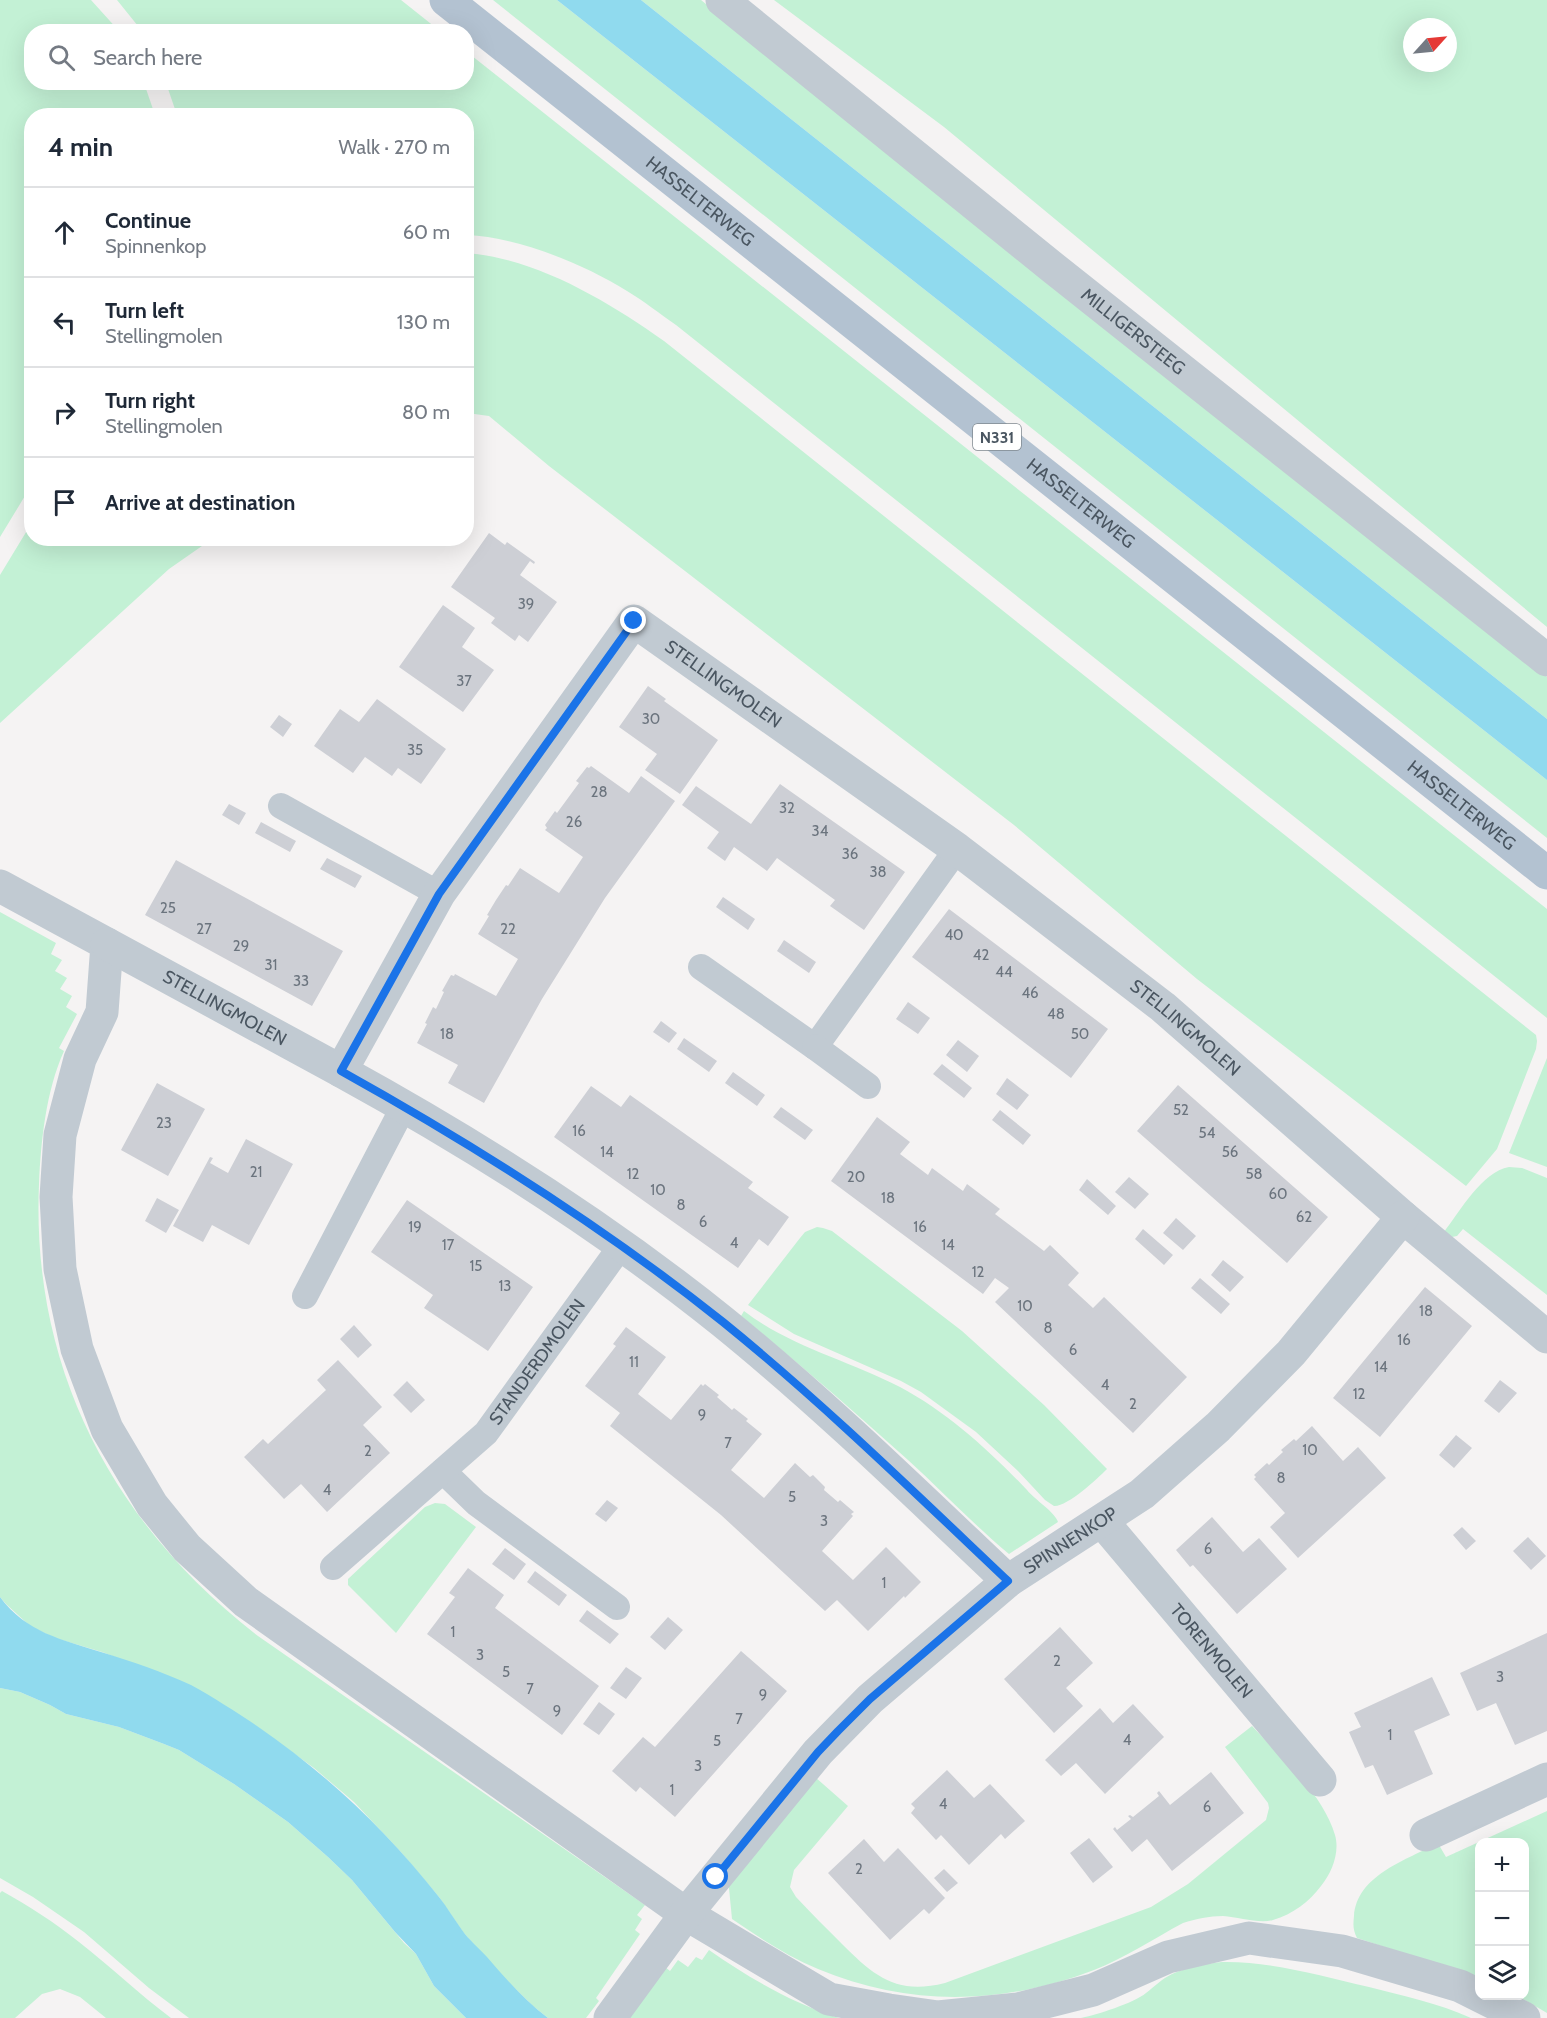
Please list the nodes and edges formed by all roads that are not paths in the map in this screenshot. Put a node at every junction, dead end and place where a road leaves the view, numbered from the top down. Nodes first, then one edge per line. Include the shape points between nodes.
1 (446, 0) edge
2 (722, 0) edge
3 (1547, 660) edge
4 (281, 806) dead end
5 (957, 849) junction
6 (1547, 873) edge
7 (0, 886) edge
8 (439, 894) junction
9 (108, 944) junction
10 (701, 967) dead end
11 (815, 1047) junction
12 (341, 1071) junction
13 (868, 1086) dead end
14 (404, 1106) junction
15 (1403, 1217) junction
16 (621, 1246) junction
17 (305, 1296) dead end
18 (1547, 1337) edge
19 (443, 1471) junction
20 (1102, 1521) junction
21 (333, 1567) dead end
22 (1008, 1581) junction
23 (617, 1607) dead end
24 (1547, 1779) edge
25 (1320, 1780) dead end
26 (1426, 1835) dead end
27 (686, 1914) junction
28 (610, 2018) edge
29 (1524, 2018) edge

1 - 6 main road, HASSELTERWEG / N331
2 - 3 street, MILLIGERSTEEG
4 - 8 lane
5 - 8 street, STELLINGMOLEN via 634,621
5 - 11 lane
5 - 15 street, STELLINGMOLEN via 1163,1006
7 - 9 street, STELLINGMOLEN
8 - 12 street, STELLINGMOLEN
9 - 12 street, STELLINGMOLEN
9 - 27 street via 102,1012 80,1059 60,1135 56,1197 60,1269 74,1337 107,1430 152,1505 187,1548 246,1602
10 - 11 lane
11 - 13 lane
12 - 14 street, STELLINGMOLEN
14 - 16 street, STELLINGMOLEN via 525,1180
14 - 17 lane
15 - 18 street
15 - 20 street, SPINNENKOP via 1291,1353 1218,1427 1142,1494
16 - 19 lane, STANDERDMOLEN via 486,1433
16 - 22 street, STELLINGMOLEN via 722,1322 834,1418
19 - 21 lane, STANDERDMOLEN
19 - 23 lane via 476,1503
20 - 22 street, SPINNENKOP
20 - 25 street, TORENMOLEN
22 - 27 street, SPINNENKOP via 838,1731
24 - 26 street
27 - 28 street, SPINNENKOP
27 - 29 street via 829,1999 928,2016 1018,2009 1093,1990 1168,1957 1249,1938 1342,1951 1460,1986

